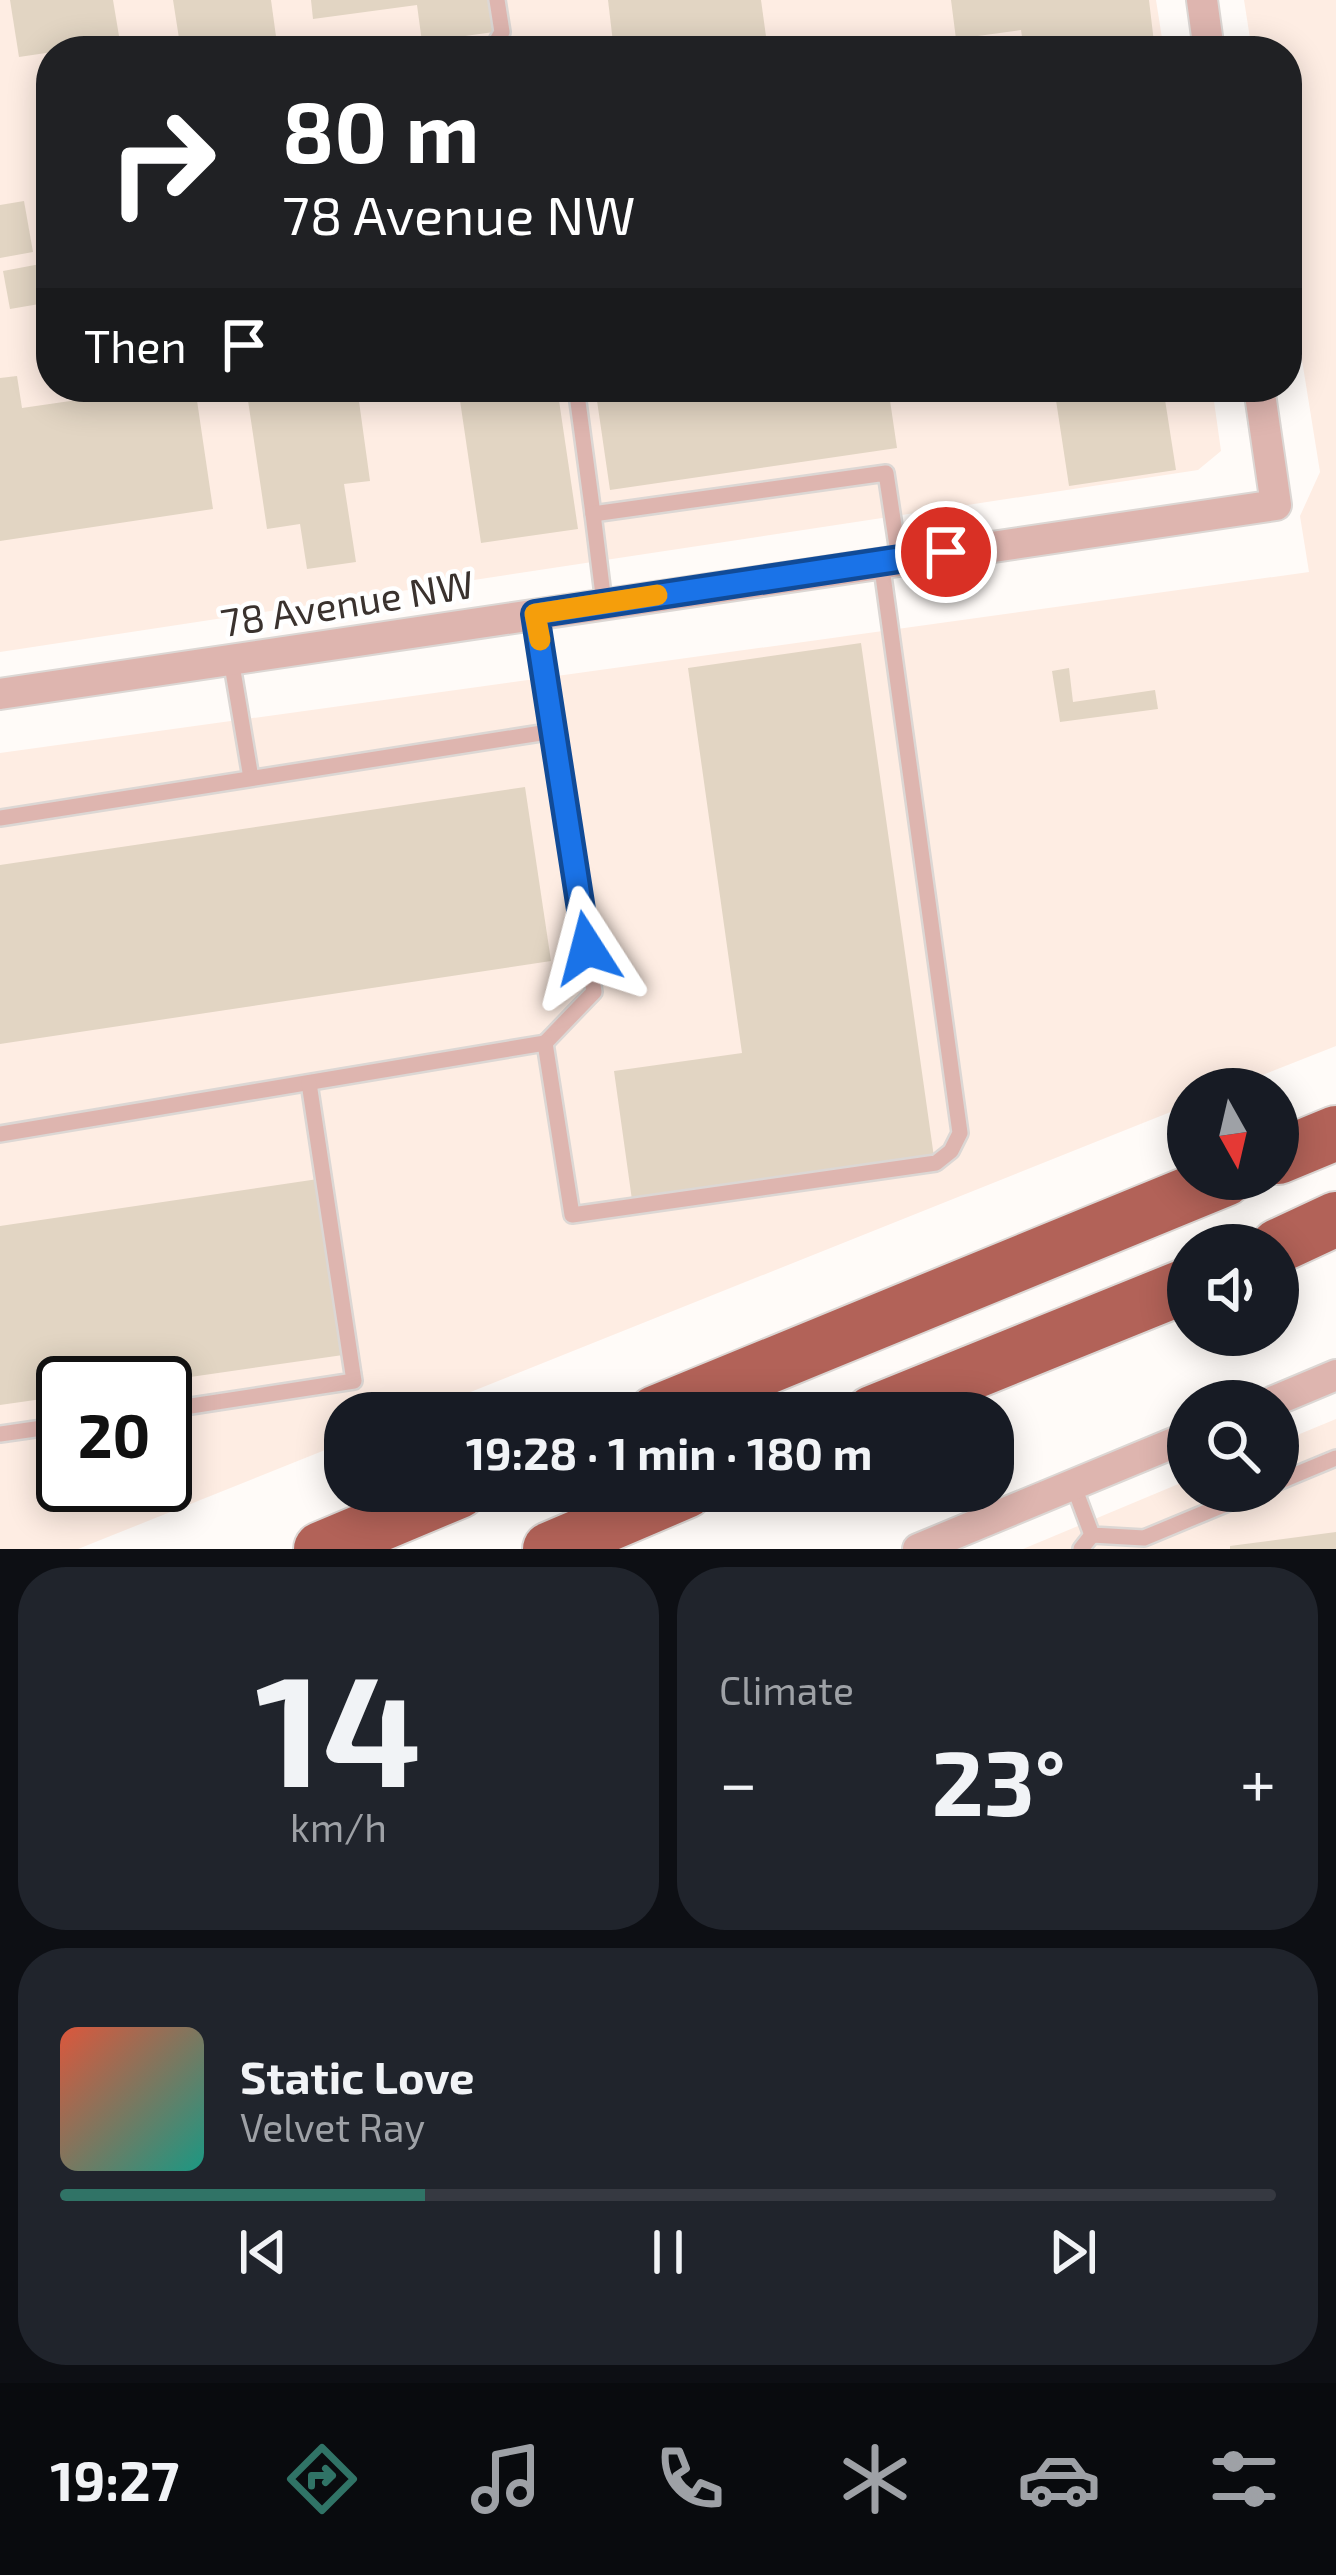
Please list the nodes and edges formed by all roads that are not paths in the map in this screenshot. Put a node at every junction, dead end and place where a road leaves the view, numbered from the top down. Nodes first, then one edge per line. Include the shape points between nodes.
1 (497, 0) edge
2 (1202, 0) edge
3 (500, 36) edge
4 (1207, 36) edge
5 (578, 402) edge
6 (1260, 402) edge
7 (593, 514) junction
8 (890, 560) junction
9 (604, 603) junction
10 (535, 614) junction
11 (231, 659) junction
12 (0, 694) edge
13 (554, 731) junction
14 (251, 778) junction
15 (0, 818) edge
16 (545, 1043) junction
17 (309, 1083) junction
18 (1336, 1133) edge
19 (0, 1134) edge
20 (1299, 1148) edge
21 (1174, 1200) edge
22 (1336, 1220) edge
23 (1299, 1237) edge
24 (1167, 1294) edge
25 (1336, 1375) edge
26 (1299, 1391) edge
27 (707, 1392) edge
28 (924, 1392) edge
29 (192, 1405) edge
30 (36, 1429) edge
31 (0, 1435) edge
32 (1167, 1446) edge
33 (1336, 1458) edge
34 (1299, 1473) edge
35 (1073, 1484) junction
36 (409, 1512) edge
37 (637, 1512) edge
38 (1207, 1512) edge
39 (1087, 1542) edge
40 (320, 1549) edge
41 (550, 1549) edge
42 (918, 1549) edge

1 - 3 lane
2 - 4 street
5 - 7 lane
6 - 8 street, 78 Avenue NW via 1276,505
7 - 8 lane via 886,473
7 - 9 lane
8 - 9 street, 78 Avenue NW
8 - 16 lane via 960,1133 951,1151 936,1163 572,1215
9 - 10 street, 78 Avenue NW
10 - 11 street, 78 Avenue NW
10 - 13 lane
11 - 12 street, 78 Avenue NW
11 - 14 lane
13 - 14 lane
13 - 16 lane via 594,992
14 - 15 lane
16 - 17 lane
17 - 19 lane
17 - 29 lane via 354,1381
18 - 20 highway
21 - 27 highway
22 - 23 highway
24 - 28 highway
25 - 26 street
30 - 31 lane
32 - 35 street
33 - 34 lane
35 - 39 lane
35 - 42 street
36 - 40 highway
37 - 41 highway
38 - 39 lane via 1144,1538

